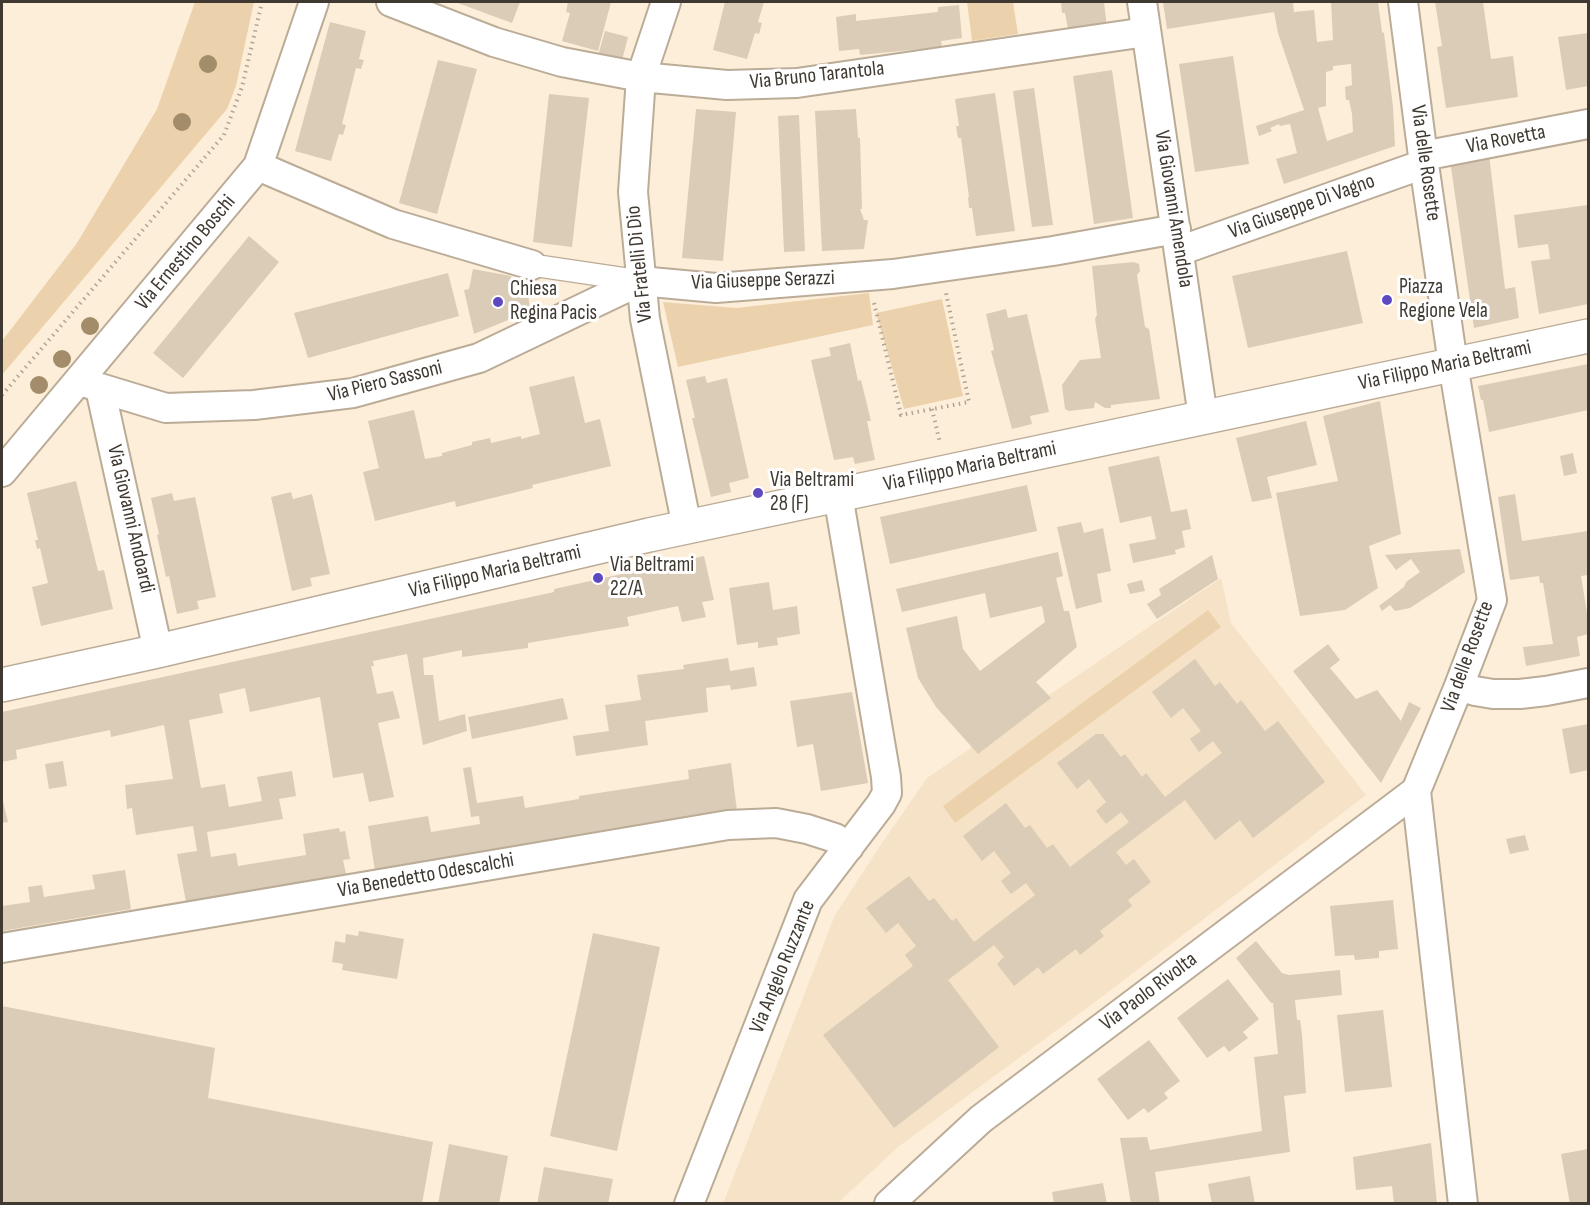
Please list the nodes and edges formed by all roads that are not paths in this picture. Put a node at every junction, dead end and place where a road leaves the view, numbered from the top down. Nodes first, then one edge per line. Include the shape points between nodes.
1 (314, 2) edge
2 (391, 2) edge
3 (666, 2) edge
4 (1142, 2) edge
5 (1403, 2) edge
6 (1146, 32) junction
7 (641, 77) junction
8 (1588, 124) edge
9 (1423, 160) junction
10 (258, 166) junction
11 (1178, 240) junction
12 (532, 265) joint
13 (640, 281) junction
14 (1588, 336) edge
15 (1453, 364) junction
16 (90, 384) junction
17 (1203, 417) junction
18 (2, 472) edge
19 (838, 495) junction
20 (687, 527) junction
21 (158, 651) junction
22 (1588, 683) edge
23 (2, 685) edge
24 (1459, 686) junction
25 (1416, 791) junction
26 (849, 847) junction
27 (2, 948) edge
28 (689, 1203) edge
29 (889, 1203) edge
30 (1463, 1203) edge

1 - 10 street, Via Ernestino Boschi
2 - 7 street, Via Bruno Tarantola via 494,42 562,62
3 - 7 street, Via Fratelli Di Dio
4 - 6 street, Via Giovanni Amendola
5 - 9 street, Via delle Rosette
6 - 7 street, Via Bruno Tarantola via 797,83 727,85
6 - 11 street, Via Giovanni Amendola
7 - 13 street, Via Fratelli Di Dio via 633,192
8 - 9 street, Via Rovetta
9 - 11 street, Via Giuseppe Di Vagno
9 - 15 street, Via delle Rosette
10 - 12 street, Via Giuseppe Serazzi via 393,224
10 - 16 street, Via Ernestino Boschi
11 - 13 street, Via Giuseppe Serazzi via 1053,251 893,274 716,288
11 - 17 street, Via Giovanni Amendola
12 - 13 street, Via Giuseppe Serazzi
13 - 16 street, Via Piero Sassoni via 479,358 353,393 254,405 166,408
13 - 20 street, Via Fratelli Di Dio
14 - 15 street, Via Filippo Maria Beltrami
15 - 17 street, Via Filippo Maria Beltrami
15 - 24 street, Via delle Rosette via 1492,600
16 - 18 street, Via Ernestino Boschi
16 - 21 street, Via Giovanni Andoardi
17 - 19 street, Via Filippo Maria Beltrami
19 - 20 street, Via Filippo Maria Beltrami
19 - 26 street, Via Angelo Ruzzante via 888,793
20 - 21 street, Via Filippo Maria Beltrami
21 - 23 street, Via Filippo Maria Beltrami
22 - 24 street via 1520,694 1493,694
24 - 25 street, Via delle Rosette
25 - 29 street, Via Paolo Rivolta via 981,1119
25 - 30 street, Via delle Rosette
26 - 27 street, Via Benedetto Odescalchi via 835,838 776,823 728,825
26 - 28 street, Via Angelo Ruzzante via 808,900

